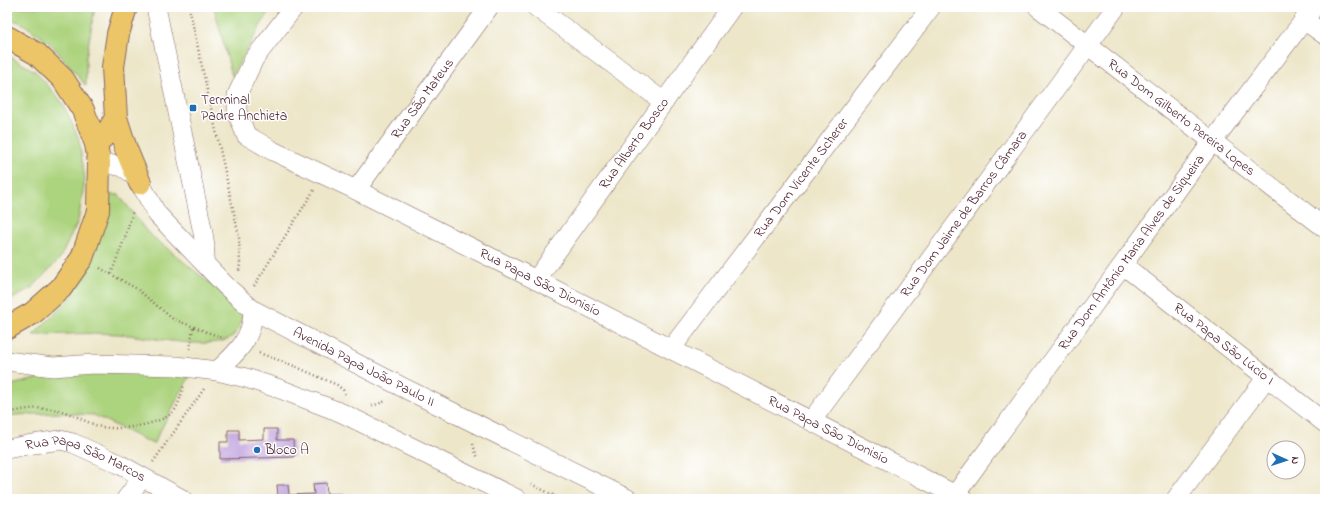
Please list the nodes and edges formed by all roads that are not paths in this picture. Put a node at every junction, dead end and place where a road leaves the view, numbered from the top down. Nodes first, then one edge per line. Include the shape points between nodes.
1 (126, 7) edge
2 (156, 7) edge
3 (294, 7) edge
4 (489, 7) edge
5 (536, 7) edge
6 (732, 7) edge
7 (931, 7) edge
8 (1038, 7) edge
9 (1116, 7) edge
10 (1309, 13) edge
11 (1325, 35) edge
12 (7, 37) edge
13 (1088, 45) junction
14 (664, 102) junction
15 (116, 118) junction
16 (1212, 142) junction
17 (97, 153) junction
18 (140, 183) junction
19 (356, 190) junction
20 (1325, 228) edge
21 (204, 262) junction
22 (1123, 265) junction
23 (536, 280) junction
24 (248, 306) junction
25 (33, 314) junction
26 (7, 328) edge
27 (7, 336) edge
28 (670, 349) junction
29 (7, 361) edge
30 (217, 371) junction
31 (1267, 377) junction
32 (812, 420) junction
33 (1325, 423) edge
34 (7, 449) edge
35 (142, 478) junction
36 (957, 498) edge
37 (126, 499) edge
38 (182, 499) edge
39 (517, 499) edge
40 (628, 499) edge
41 (1176, 499) edge

1 - 15 main road via 118,34 113,67
2 - 21 street via 203,233
3 - 19 street, Rua Papa São Dionisío via 254,59 237,95 237,112 246,135 273,151
4 - 19 street, Rua São Mateus
5 - 14 street
6 - 14 street, Rua Alberto Bosco
7 - 28 street, Rua Dom Vicente Scherer
8 - 13 street, Rua Dom Gilberto Pereira Lopes
9 - 13 street, Rua Dom Jaime de Barros Câmara
10 - 11 street
10 - 16 street, Rua Dom Antônio Maria Alves de Siqueira
12 - 17 main road via 36,54 63,79 83,110
13 - 16 street, Rua Dom Gilberto Pereira Lopes
13 - 32 street, Rua Dom Jaime de Barros Câmara
14 - 23 street, Rua Alberto Bosco
15 - 17 main road
15 - 18 main road
16 - 20 street, Rua Dom Gilberto Pereira Lopes
16 - 22 street, Rua Dom Antônio Maria Alves de Siqueira
17 - 18 street, Avenida Papa João Paulo II via 123,167
17 - 25 main road via 98,211 82,258 61,288
18 - 21 street, Avenida Papa João Paulo II via 157,214
19 - 23 street, Rua Papa São Dionisío
21 - 24 street, Avenida Papa João Paulo II
22 - 31 street, Rua Papa São Lúcio I
22 - 36 street, Rua Dom Antônio Maria Alves de Siqueira
23 - 28 street, Rua Papa São Dionisío
24 - 30 street via 250,328 242,346
24 - 40 street, Avenida Papa João Paulo II
25 - 26 main road
25 - 27 main road
28 - 32 street, Rua Papa São Dionisío
29 - 30 street via 53,367 109,364 188,366
30 - 39 street via 280,389 342,413
31 - 33 street, Rua Papa São Lúcio I
31 - 41 street
32 - 36 street, Rua Papa São Dionisío
34 - 35 street, Rua Papa São Marcos via 60,440 73,443
35 - 37 street
35 - 38 street, Rua Papa São Marcos

